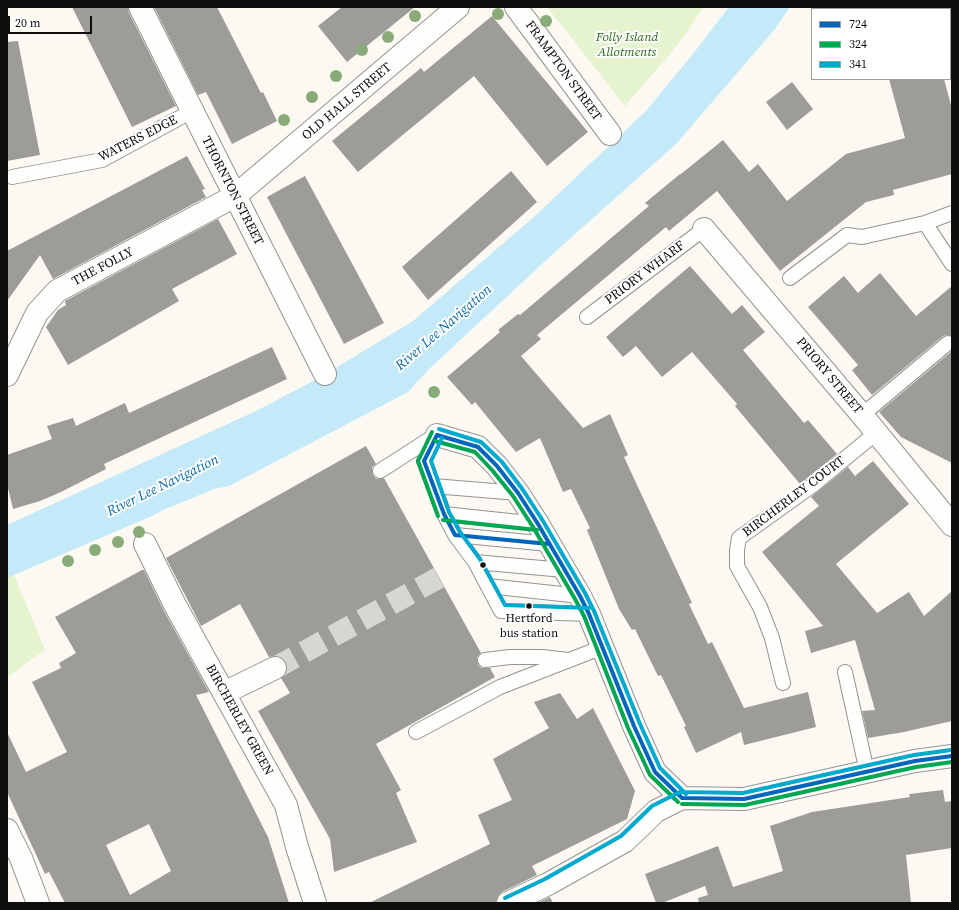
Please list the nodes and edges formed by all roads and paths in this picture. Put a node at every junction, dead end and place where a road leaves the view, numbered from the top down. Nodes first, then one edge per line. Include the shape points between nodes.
1 (140, 7) edge
2 (458, 7) edge
3 (516, 7) edge
4 (192, 111) junction
5 (610, 134) dead end
6 (12, 177) dead end
7 (235, 196) junction
8 (952, 213) edge
9 (924, 223) junction
10 (704, 229) joint
11 (952, 264) edge
12 (790, 278) dead end
13 (587, 317) dead end
14 (948, 343) dead end
15 (13, 368) edge
16 (325, 374) dead end
17 (862, 415) junction
18 (876, 433) junction
19 (437, 435) junction
20 (380, 471) dead end
21 (433, 486) junction
22 (518, 493) junction
23 (444, 514) junction
24 (538, 524) junction
25 (952, 525) edge
26 (455, 536) junction
27 (145, 544) dead end
28 (549, 544) junction
29 (475, 562) junction
30 (564, 570) junction
31 (488, 586) junction
32 (585, 605) junction
33 (603, 648) junction
34 (486, 660) dead end
35 (572, 660) junction
36 (275, 668) tunnel mouth
37 (845, 672) dead end
38 (783, 683) dead end
39 (224, 693) junction
40 (416, 732) dead end
41 (952, 756) edge
42 (867, 772) junction
43 (682, 798) junction
44 (7, 830) edge
45 (38, 903) edge
46 (315, 903) edge
47 (508, 903) edge

1 - 4 street, THORNTON STREET
2 - 7 street, OLD HALL STREET
3 - 5 street, FRAMPTON STREET
4 - 6 lane, WATERS EDGE via 102,160
4 - 7 street, THORNTON STREET
7 - 15 street, THE FOLLY via 57,291 37,313
7 - 16 street, THORNTON STREET
8 - 9 lane
9 - 11 lane
9 - 12 lane via 862,237 847,235
10 - 13 lane, PRIORY WHARF
10 - 17 street, PRIORY STREET
14 - 17 lane
17 - 18 street, PRIORY STREET
18 - 25 street, PRIORY STREET
18 - 38 lane, BIRCHERLEY COURT via 813,485 739,538 737,566 760,607 772,638
19 - 20 lane
19 - 21 lane via 424,461
19 - 22 street via 478,447
21 - 22 lane
21 - 23 lane
22 - 24 street
23 - 24 lane
23 - 26 lane
24 - 28 street
26 - 28 lane
26 - 29 lane
27 - 39 street, BIRCHERLEY GREEN via 175,605
28 - 30 street
29 - 30 lane
29 - 31 lane
30 - 32 street
31 - 32 lane
31 - 32 lane via 501,611
32 - 33 street
33 - 35 lane
33 - 43 street via 655,772
34 - 35 lane via 542,657
35 - 40 lane via 500,687
36 - 39 street
37 - 42 lane
39 - 46 street, BIRCHERLEY GREEN via 286,804
41 - 42 street
42 - 43 street via 744,799
43 - 47 street via 656,811 626,841
44 - 45 street

